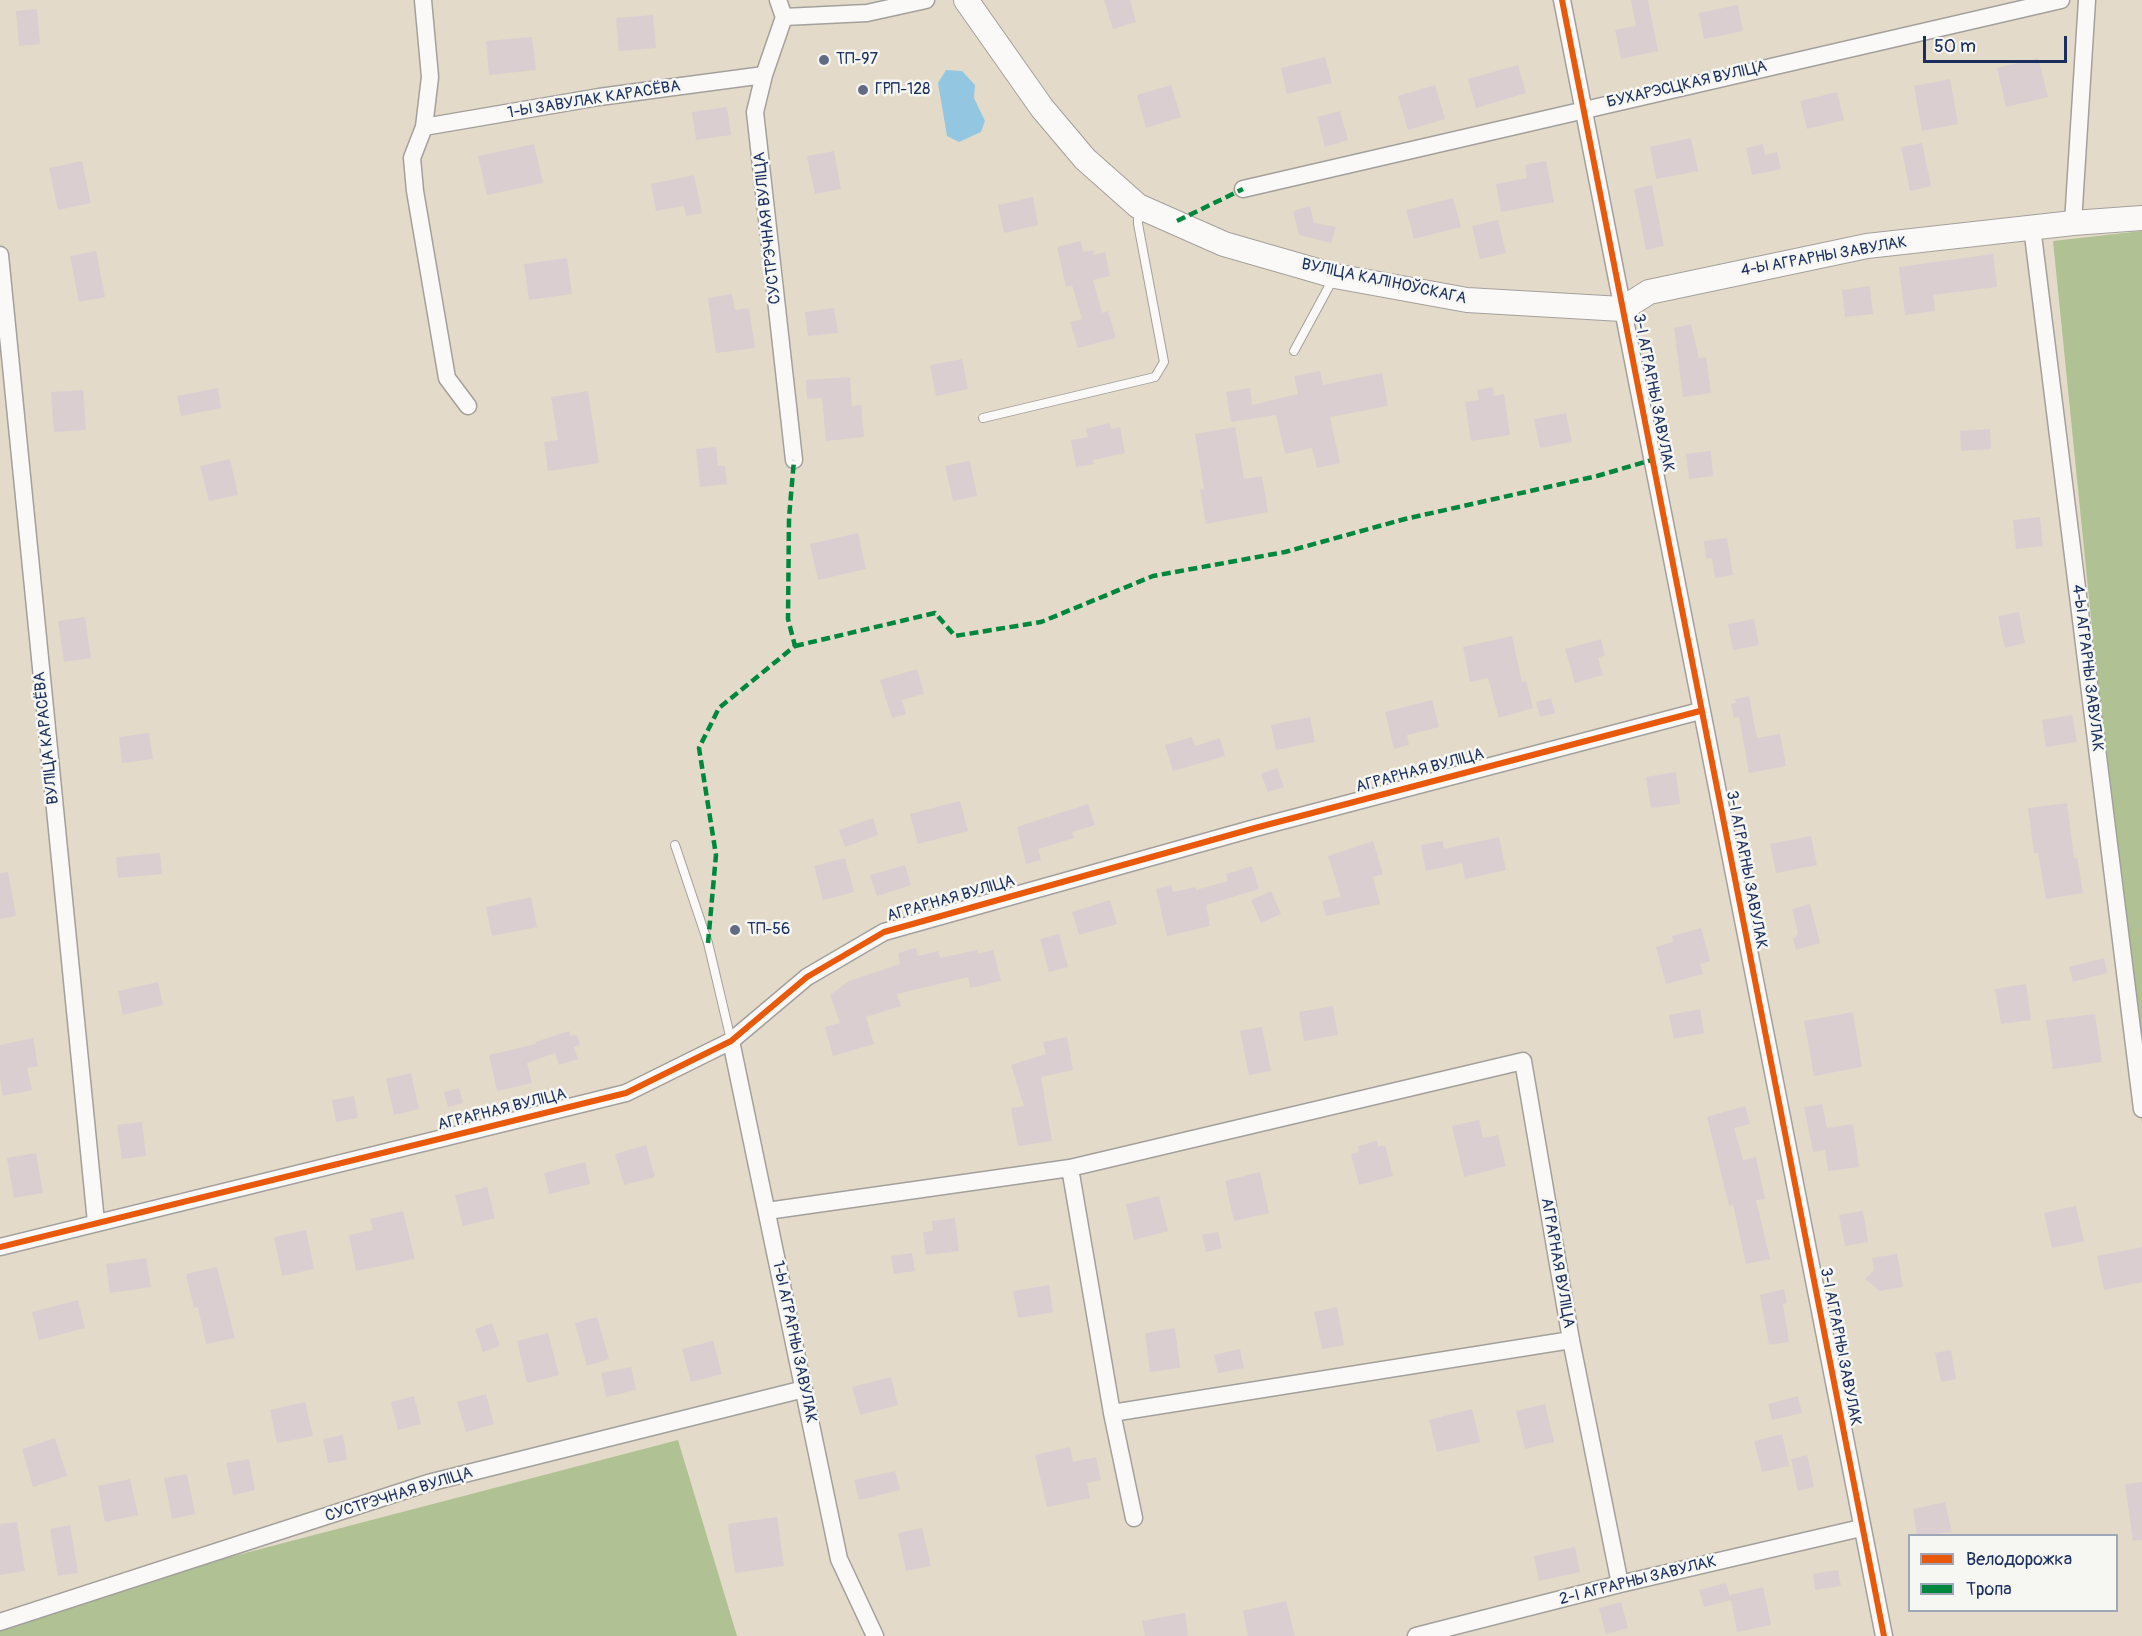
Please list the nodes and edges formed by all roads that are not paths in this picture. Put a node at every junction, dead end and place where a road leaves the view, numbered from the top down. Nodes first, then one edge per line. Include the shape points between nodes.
1 (423, 0) edge
2 (778, 0) edge
3 (926, 0) edge
4 (966, 0) edge
5 (1562, 0) edge
6 (2061, 0) edge
7 (2087, 0) edge
8 (784, 17) junction
9 (764, 75) junction
10 (1583, 109) junction
11 (424, 127) junction
12 (1243, 189) dead end
13 (1138, 206) junction
14 (2142, 218) edge
15 (2073, 223) junction
16 (2032, 227) junction
17 (0, 255) edge
18 (1335, 276) junction
19 (1622, 309) junction
20 (1294, 351) dead end
21 (468, 406) dead end
22 (983, 418) dead end
23 (794, 460) dead end
24 (1700, 711) junction
25 (675, 845) dead end
26 (731, 1041) junction
27 (2142, 1109) edge
28 (1070, 1168) junction
29 (767, 1211) junction
30 (96, 1222) junction
31 (0, 1247) edge
32 (1571, 1340) junction
33 (804, 1389) junction
34 (1112, 1413) junction
35 (1134, 1518) dead end
36 (1861, 1528) junction
37 (1620, 1584) junction
38 (0, 1622) edge
39 (875, 1636) edge
40 (1416, 1636) edge
41 (1884, 1636) edge

1 - 11 street via 430,77
2 - 8 street
3 - 8 street via 867,13
4 - 13 main road, ВУЛІЦА КАЛІНОЎСКАГА via 1042,108 1085,159
5 - 10 street, 3-І АГРАРНЫ ЗАВУЛАК
6 - 10 street, БУХАРЭСЦКАЯ ВУЛІЦА
7 - 15 street
8 - 9 street, СУСТРЭЧНАЯ ВУЛІЦА
9 - 11 street, 1-Ы ЗАВУЛАК КАРАСЁВА via 599,97
9 - 23 street, СУСТРЭЧНАЯ ВУЛІЦА via 755,112
10 - 12 street, БУХАРЭСЦКАЯ ВУЛІЦА
10 - 19 street, 3-І АГРАРНЫ ЗАВУЛАК
11 - 21 street via 412,158 415,191 447,378
13 - 18 main road, ВУЛІЦА КАЛІНОЎСКАГА via 1224,244
13 - 22 lane via 1164,362 1155,377
14 - 15 main road, 4-Ы АГРАРНЫ ЗАВУЛАК
15 - 16 main road, 4-Ы АГРАРНЫ ЗАВУЛАК
16 - 19 main road, 4-Ы АГРАРНЫ ЗАВУЛАК via 1867,246 1649,292
16 - 27 street, 4-Ы АГРАРНЫ ЗАВУЛАК
17 - 30 street, ВУЛІЦА КАРАСЁВА
18 - 19 main road, ВУЛІЦА КАЛІНОЎСКАГА via 1467,300
18 - 20 lane
19 - 24 street, 3-І АГРАРНЫ ЗАВУЛАК
24 - 26 street, АГРАРНАЯ ВУЛІЦА via 1256,828 884,932 807,977
24 - 36 street, 3-І АГРАРНЫ ЗАВУЛАК
25 - 26 lane via 708,943
26 - 29 street, 1-Ы АГРАРНЫ ЗАВУЛАК
26 - 30 street, АГРАРНАЯ ВУЛІЦА via 626,1093
28 - 29 street, АГРАРНАЯ ВУЛІЦА
28 - 32 street, АГРАРНАЯ ВУЛІЦА via 1523,1061
28 - 34 street
29 - 33 street, 1-Ы АГРАРНЫ ЗАВУЛАК
30 - 31 street, АГРАРНАЯ ВУЛІЦА
32 - 34 street
32 - 37 street, АГРАРНАЯ ВУЛІЦА
33 - 38 street, СУСТРЭЧНАЯ ВУЛІЦА via 428,1483
33 - 39 street, 1-Ы АГРАРНЫ ЗАВУЛАК via 839,1559
34 - 35 street
36 - 37 street, 2-І АГРАРНЫ ЗАВУЛАК
36 - 41 street, 3-І АГРАРНЫ ЗАВУЛАК
37 - 40 street, 2-І АГРАРНЫ ЗАВУЛАК

